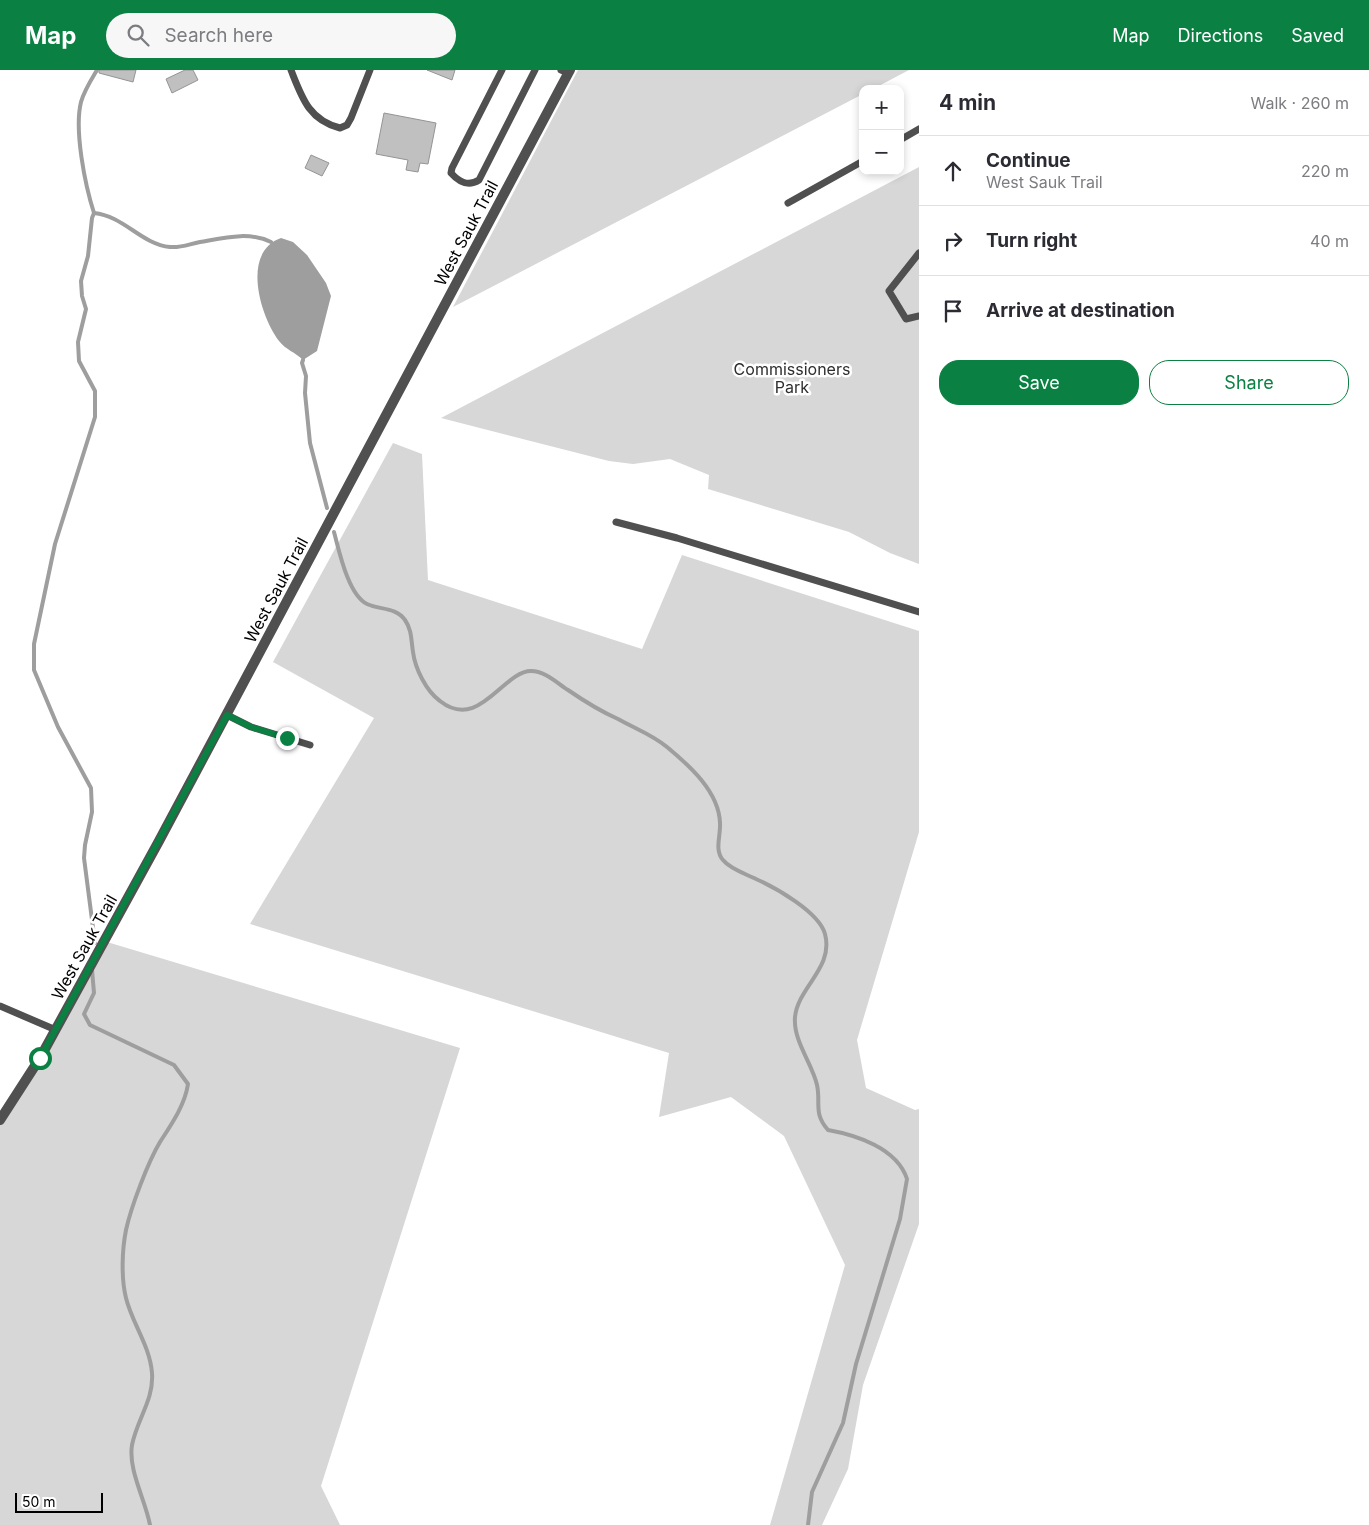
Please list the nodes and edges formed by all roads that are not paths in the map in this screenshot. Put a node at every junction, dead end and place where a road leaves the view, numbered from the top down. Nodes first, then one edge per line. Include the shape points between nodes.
1 (291, 70) edge
2 (370, 70) edge
3 (502, 70) edge
4 (535, 70) edge
5 (566, 71) edge
6 (919, 129) edge
7 (904, 138) edge
8 (859, 163) edge
9 (788, 204) dead end
10 (919, 253) edge
11 (919, 316) edge
12 (616, 522) dead end
13 (919, 612) edge
14 (227, 715) junction
15 (310, 745) dead end
16 (0, 1006) edge
17 (56, 1030) junction
18 (0, 1120) edge

1 - 2 lane via 308,110 316,118 340,128 352,118
3 - 4 lane via 452,168 451,173 457,180 466,183 479,180
5 - 14 street, West Sauk Trail
6 - 7 lane
8 - 9 lane
10 - 11 lane via 889,291 906,319
12 - 13 lane
14 - 15 lane via 251,727
14 - 17 street, West Sauk Trail
16 - 17 lane
17 - 18 street, West Sauk Trail

